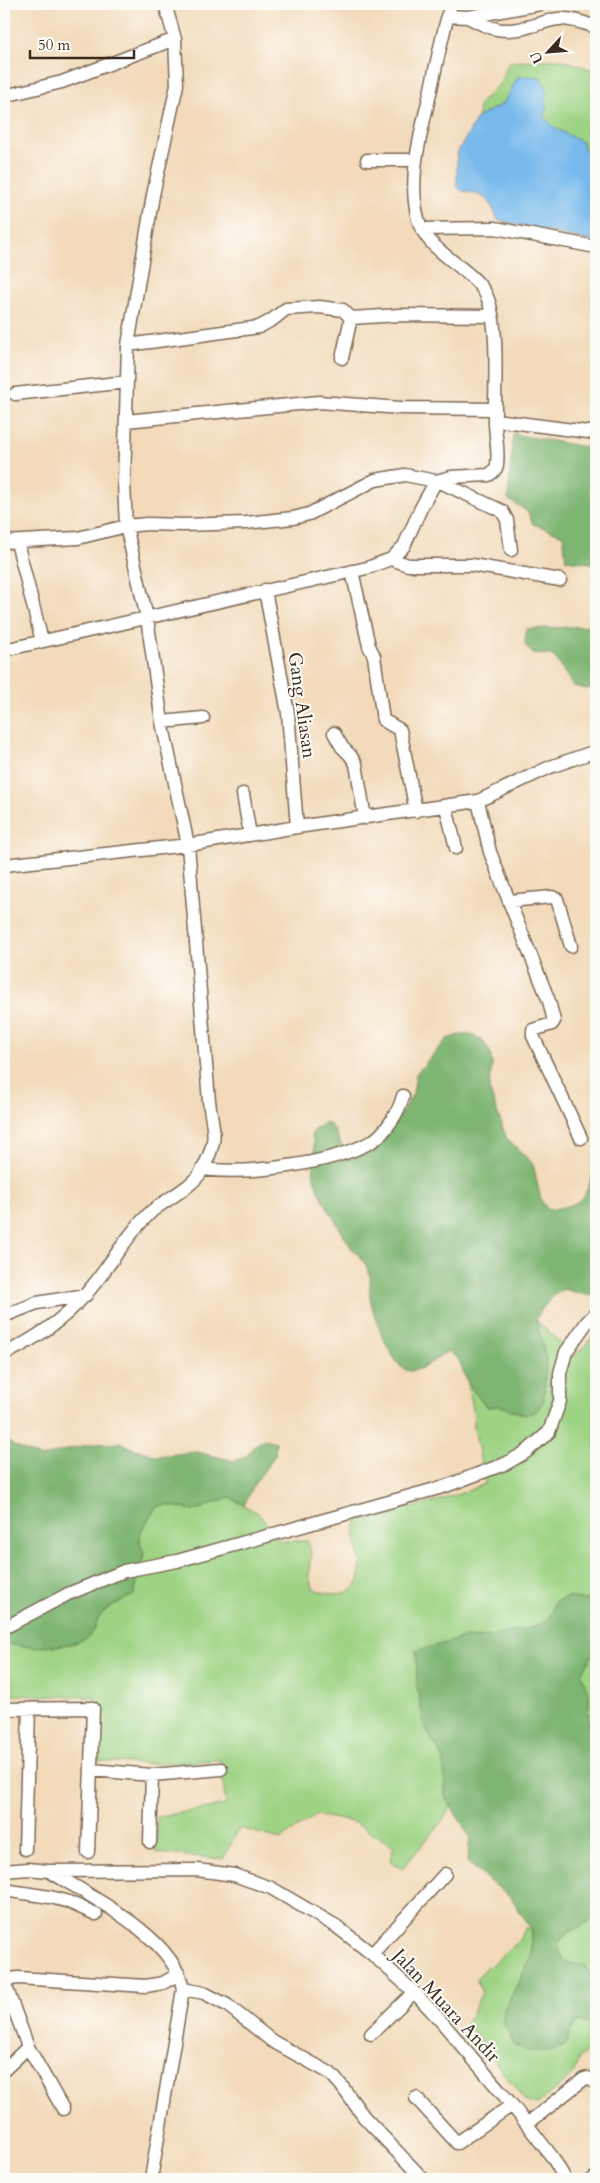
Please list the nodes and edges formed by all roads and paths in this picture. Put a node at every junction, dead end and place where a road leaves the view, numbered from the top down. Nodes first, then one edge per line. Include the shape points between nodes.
1 (165, 4) edge
2 (540, 4) edge
3 (449, 10) edge
4 (468, 16) junction
5 (596, 27) edge
6 (175, 39) junction
7 (4, 96) edge
8 (367, 160) dead end
9 (416, 160) junction
10 (423, 229) junction
11 (596, 247) edge
12 (491, 316) junction
13 (351, 318) junction
14 (128, 345) junction
15 (342, 358) dead end
16 (127, 382) junction
17 (15, 394) dead end
18 (495, 415) junction
19 (126, 421) junction
20 (596, 433) edge
21 (436, 482) junction
22 (126, 526) junction
23 (10, 542) edge
24 (511, 550) dead end
25 (391, 559) junction
26 (352, 571) junction
27 (560, 580) dead end
28 (265, 590) junction
29 (142, 619) junction
30 (42, 641) junction
31 (4, 650) edge
32 (203, 718) dead end
33 (162, 722) junction
34 (334, 733) dead end
35 (596, 751) edge
36 (244, 794) dead end
37 (478, 801) junction
38 (446, 806) junction
39 (416, 811) junction
40 (365, 818) junction
41 (296, 827) junction
42 (250, 835) junction
43 (183, 846) junction
44 (456, 848) dead end
45 (4, 865) edge
46 (510, 901) junction
47 (571, 946) dead end
48 (403, 1096) dead end
49 (581, 1138) dead end
50 (202, 1169) junction
51 (86, 1295) junction
52 (596, 1313) edge
53 (4, 1316) edge
54 (4, 1354) edge
55 (4, 1628) edge
56 (29, 1708) junction
57 (4, 1709) edge
58 (220, 1769) dead end
59 (91, 1770) junction
60 (152, 1775) junction
61 (150, 1842) dead end
62 (25, 1848) dead end
63 (88, 1852) dead end
64 (4, 1871) edge
65 (49, 1871) junction
66 (445, 1874) dead end
67 (4, 1890) edge
68 (96, 1914) dead end
69 (372, 1954) junction
70 (178, 1974) junction
71 (4, 1979) edge
72 (183, 1989) junction
73 (414, 1992) junction
74 (371, 2034) dead end
75 (28, 2047) junction
76 (4, 2070) edge
77 (596, 2083) edge
78 (416, 2098) dead end
79 (512, 2105) junction
80 (63, 2109) dead end
81 (527, 2124) junction
82 (596, 2177) edge
83 (151, 2179) edge
84 (423, 2179) edge
85 (565, 2179) edge
86 (593, 2179) edge

1 - 6 street
2 - 4 street
3 - 4 street
3 - 9 street
4 - 5 street via 488,28 505,31 556,19 570,19
6 - 7 street via 62,82
6 - 14 street via 177,85
8 - 9 street
9 - 10 street via 415,193 418,221
10 - 11 street via 494,228
10 - 12 street via 433,244 485,292
12 - 13 street via 399,314
12 - 18 street
13 - 14 street via 343,310 319,307 286,309 259,327
13 - 15 street
14 - 16 street
16 - 17 street
16 - 19 street
18 - 19 street via 319,402
18 - 20 street
18 - 21 street via 497,465 494,472
19 - 22 street
21 - 22 street via 405,475 375,480 309,514 293,518 246,523
21 - 24 street via 502,511 507,520
21 - 25 street via 420,508 404,546
22 - 23 street via 78,538
22 - 29 street
23 - 30 street
25 - 26 street
25 - 27 street via 408,565 472,565
26 - 28 street
26 - 39 street via 374,656 383,720 400,730
28 - 29 street
28 - 41 street, Gang Aliasan via 288,713
29 - 30 street
29 - 33 street
30 - 31 street
32 - 33 street
33 - 43 street
34 - 40 street via 356,764
35 - 37 street via 550,767
36 - 42 street
37 - 38 street
37 - 46 street via 492,858
38 - 39 street
38 - 44 street
39 - 40 street
40 - 41 street
41 - 42 street
42 - 43 street
43 - 45 street
43 - 50 street via 215,1135
46 - 47 street via 557,899
46 - 49 street via 554,1021 533,1030 533,1036
48 - 50 street via 382,1132 371,1142 339,1154 262,1170
50 - 51 street via 188,1185 152,1211 140,1224
51 - 53 street via 37,1303
51 - 54 street via 45,1333
52 - 55 street via 566,1352 560,1372 560,1401 549,1432 507,1463 446,1486 186,1559 124,1572 68,1594
56 - 57 street
56 - 59 street via 93,1708
56 - 62 street
58 - 60 street
59 - 60 street
59 - 63 street
60 - 61 street
64 - 65 street, Jalan Muara Andir
65 - 69 street, Jalan Muara Andir via 197,1870 234,1874 271,1888 340,1928
65 - 70 street via 148,1934
66 - 69 street
67 - 68 street via 58,1899
69 - 73 street, Jalan Muara Andir
70 - 71 street via 163,1983 146,1986
70 - 72 street
71 - 75 street
72 - 83 street
72 - 84 street via 204,1993 227,2005 272,2041 330,2073 364,2117
73 - 74 street
73 - 79 street, Jalan Muara Andir
75 - 76 street
75 - 80 street
77 - 81 street via 584,2079
78 - 79 street via 457,2144
79 - 81 street, Jalan Muara Andir
81 - 85 street, Jalan Muara Andir
82 - 86 street

